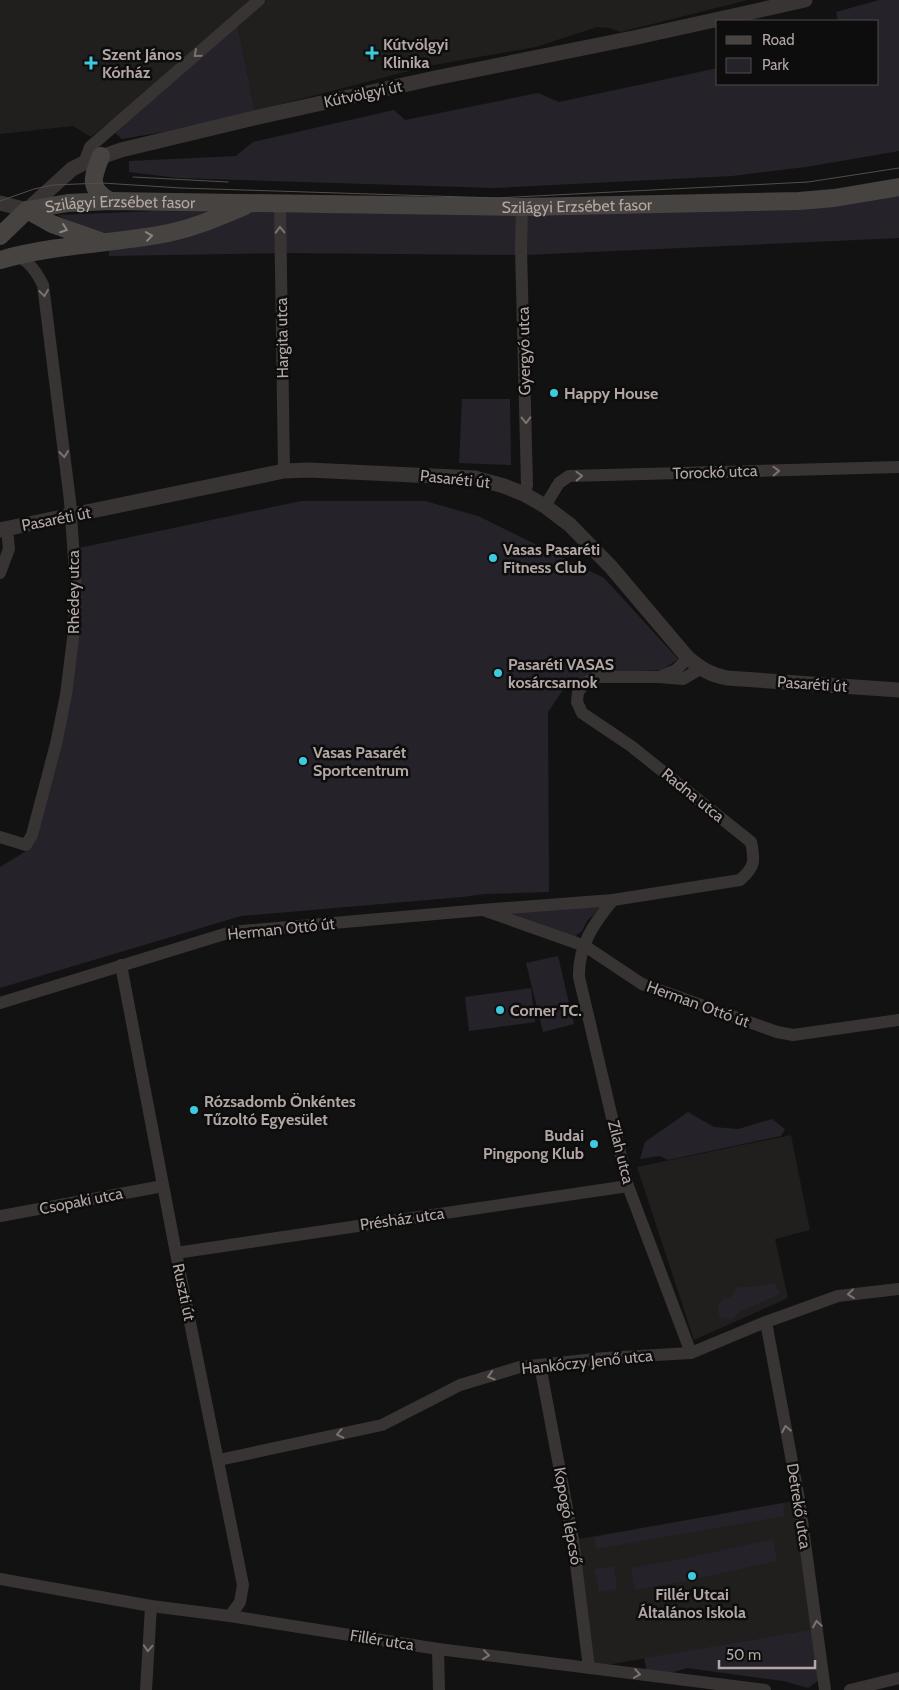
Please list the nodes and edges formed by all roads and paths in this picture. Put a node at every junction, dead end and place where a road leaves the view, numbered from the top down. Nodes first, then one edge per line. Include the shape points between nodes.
1 (259, 0) edge
2 (805, 0) edge
3 (101, 156) junction
4 (84, 163) junction
5 (899, 188) edge
6 (110, 201) junction
7 (0, 203) edge
8 (252, 203) junction
9 (280, 204) junction
10 (522, 207) junction
11 (27, 210) junction
12 (0, 236) edge
13 (103, 242) junction
14 (8, 257) edge
15 (899, 467) edge
16 (284, 471) junction
17 (524, 494) junction
18 (546, 506) junction
19 (70, 517) junction
20 (3, 530) edge
21 (0, 573) edge
22 (688, 658) junction
23 (700, 669) junction
24 (659, 677) junction
25 (899, 690) edge
26 (0, 837) edge
27 (613, 900) junction
28 (555, 904) joint
29 (481, 910) junction
30 (585, 946) junction
31 (121, 965) junction
32 (0, 1003) edge
33 (899, 1020) edge
34 (162, 1186) junction
35 (628, 1186) junction
36 (0, 1216) edge
37 (176, 1253) junction
38 (899, 1289) edge
39 (766, 1322) junction
40 (691, 1353) junction
41 (540, 1365) junction
42 (219, 1460) junction
43 (0, 1579) edge
44 (151, 1606) junction
45 (230, 1616) junction
46 (438, 1649) junction
47 (589, 1668) junction
48 (899, 1678) edge
49 (146, 1690) edge
50 (440, 1690) edge
51 (765, 1690) edge
52 (825, 1690) edge
53 (850, 1690) edge

1 -> 4 street via 90,147
2 - 3 street, Kútvölgyi út via 254,118
3 - 4 street, Kútvölgyi út
3 - 6 main road via 93,176 94,183 100,196
4 - 11 street, Kútvölgyi út via 59,180
5 - 10 main road, Szilágyi Erzsébet fasor via 799,201
6 - 8 main road, Szilágyi Erzsébet fasor
6 - 11 main road, Szilágyi Erzsébet fasor via 68,203
7 - 11 street
8 - 9 main road, Szilágyi Erzsébet fasor
13 -> 8 main road, Szilágyi Erzsébet fasor via 194,227
9 - 10 main road, Szilágyi Erzsébet fasor
16 -> 9 street, Hargita utca
10 -> 17 street, Gyergyó utca via 527,485
11 - 12 main road, Szilágyi Erzsébet fasor
11 -> 13 main road via 52,224
13 - 14 main road, Szilágyi Erzsébet fasor
14 -> 19 street, Rhédey utca via 27,261 43,285
18 -> 15 street, Torockó utca via 559,484 569,476
16 - 17 street, Pasaréti út via 450,476 490,481
16 - 19 street, Pasaréti út
17 - 18 street, Pasaréti út
18 - 22 street, Pasaréti út via 605,561
19 - 20 street, Pasaréti út
19 - 26 street, Rhédey utca via 76,588 74,630 56,744 32,835 26,845
20 - 21 street via 9,549
22 - 23 street, Pasaréti út
22 - 24 street, Radna utca via 676,670
23 - 24 street, Radna utca via 683,679
23 - 25 street, Pasaréti út via 727,678
24 - 27 street, Radna utca via 596,678 586,682 578,692 577,702 582,712 631,746 751,842 753,865 740,880
27 - 28 street, Radna utca
27 - 30 street via 595,922
28 - 29 street, Herman Ottó út
29 - 30 street, Herman Ottó út
29 - 31 street, Herman Ottó út via 231,932
30 - 33 street, Herman Ottó út via 642,984 777,1032 793,1035
30 - 35 street, Zilah utca via 580,956 579,976
31 - 32 street, Herman Ottó út
31 - 34 street, Ruszti út
34 - 36 street, Csopaki utca
34 - 37 street, Ruszti út
35 - 37 street, Présház utca
35 - 40 street, Zilah utca
37 - 42 street, Ruszti út
38 -> 39 street, Hankóczy Jenő utca via 838,1296
39 - 40 street, Hankóczy Jenő utca
52 -> 39 street, Detrekő utca via 798,1499
40 - 41 street, Hankóczy Jenő utca
41 -> 42 street, Hankóczy Jenő utca via 520,1367 460,1385 382,1425
41 - 47 street, Kopogó lépcső via 573,1540
42 - 45 street, Ruszti út via 243,1585 240,1602
43 - 44 street, Fillér utca
44 - 45 street, Fillér utca
44 -> 49 street
45 - 46 street, Fillér utca
46 -> 47 street, Fillér utca
46 - 50 street
47 -> 51 street, Fillér utca
48 - 53 street

